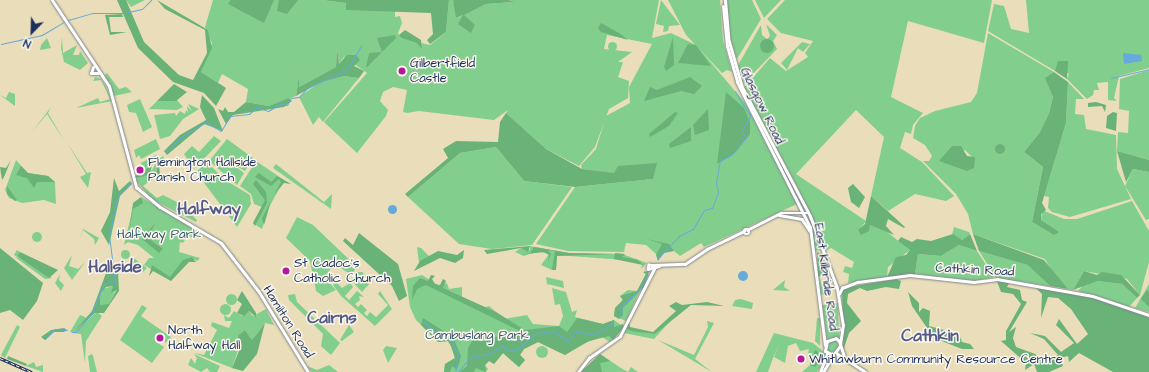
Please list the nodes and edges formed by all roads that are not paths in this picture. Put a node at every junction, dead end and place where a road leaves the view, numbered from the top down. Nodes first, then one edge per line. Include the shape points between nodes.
1 (52, 0) edge
2 (724, 0) edge
3 (93, 67) junction
4 (98, 73) junction
5 (801, 205) junction
6 (806, 213) junction
7 (799, 214) junction
8 (776, 215) junction
9 (800, 218) junction
10 (812, 236) junction
11 (822, 252) junction
12 (815, 254) junction
13 (834, 280) junction
14 (845, 286) junction
15 (839, 297) junction
16 (1149, 315) edge
17 (825, 345) junction
18 (840, 345) junction
19 (836, 353) junction
20 (827, 354) junction
21 (833, 355) junction
22 (844, 356) junction
23 (308, 372) edge
24 (578, 372) edge
25 (821, 372) edge
26 (865, 372) edge

1 - 3 main road, Hamilton Road
2 - 5 main road, Glasgow Road via 725,37 737,82
2 - 6 main road, Glasgow Road via 728,38 741,84 800,196
3 - 4 main road, Hamilton Road
3 - 4 main road, Hamilton Road via 90,74
4 - 23 main road, Hamilton Road via 112,95 136,187 160,207 213,238 251,282
5 - 6 main road, Glasgow Road
5 - 7 main road
6 - 7 main road
6 - 9 main road
6 - 10 main road, East Kilbride Road
6 - 11 main road, East Kilbride Road
7 - 8 main road
8 - 9 main road
8 - 24 main road via 707,249 685,264 659,265 653,268 652,275 620,336 589,358
9 - 10 main road
10 - 12 main road, East Kilbride Road
11 - 12 main road
11 - 13 main road, East Kilbride Road
12 - 17 main road, East Kilbride Road
13 - 14 main road via 838,286
13 - 15 main road, East Kilbride Road
14 - 15 main road
14 - 16 main road, Cathkin Road via 910,275 974,282 997,279 1093,296
15 - 18 main road, East Kilbride Road via 843,325
17 - 18 main road via 832,338
17 - 20 main road
18 - 19 main road
18 - 22 main road
19 - 21 main road
19 - 22 main road
20 - 21 main road
20 - 25 main road
21 - 25 main road
22 - 26 main road

